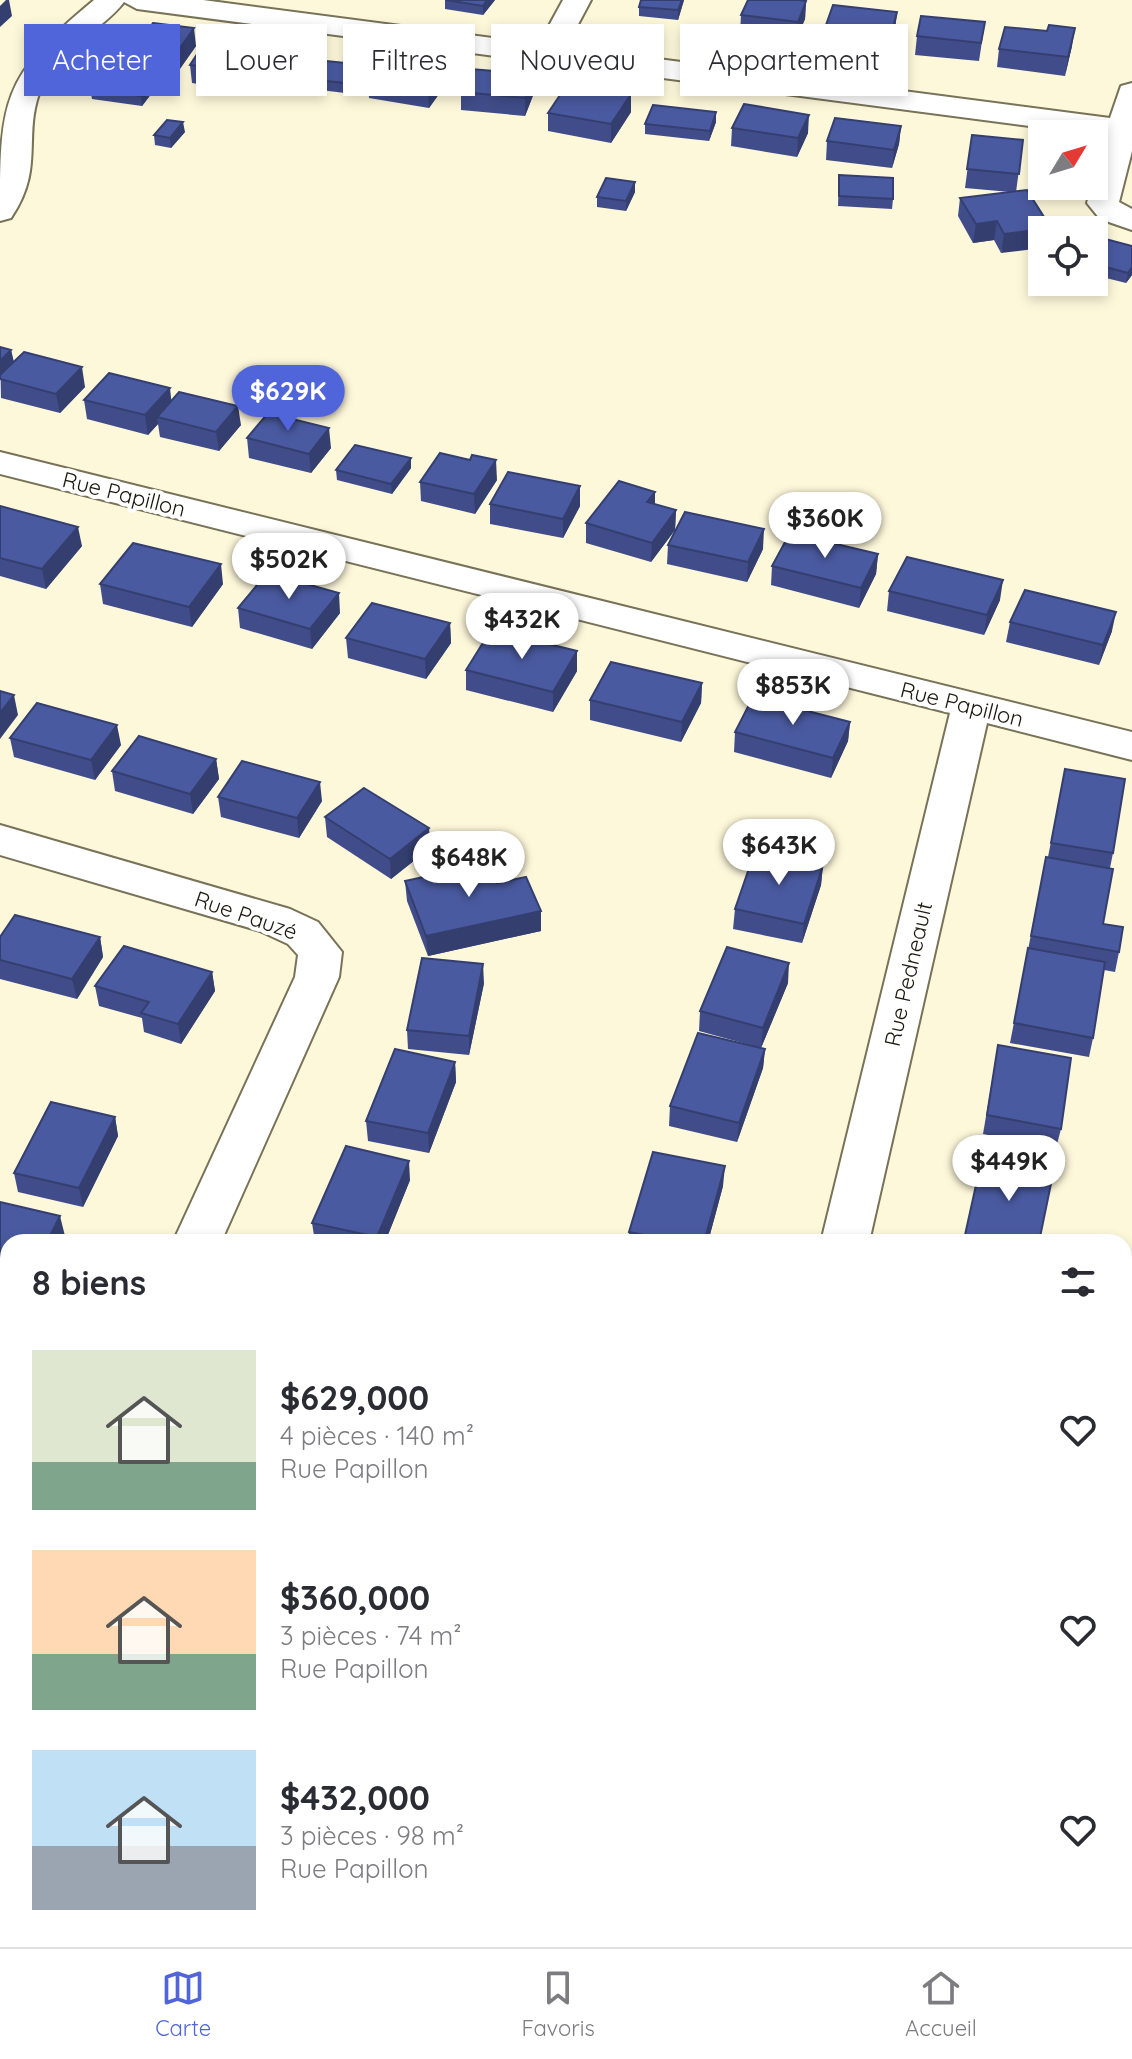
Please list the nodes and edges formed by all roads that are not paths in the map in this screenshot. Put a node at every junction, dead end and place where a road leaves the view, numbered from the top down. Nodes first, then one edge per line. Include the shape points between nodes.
1 (112, 0) edge
2 (137, 0) edge
3 (577, 0) edge
4 (564, 24) edge
5 (491, 47) edge
6 (664, 70) edge
7 (1132, 92) edge
8 (1128, 129) edge
9 (0, 211) edge
10 (1132, 220) edge
11 (0, 463) edge
12 (971, 707) junction
13 (1132, 746) edge
14 (0, 840) edge
15 (201, 1234) edge
16 (847, 1234) edge

1 - 9 street via 54,50 27,85 21,101 15,183
2 - 5 street
3 - 4 street
6 - 8 street
7 - 8 street
8 - 10 street via 1103,203
11 - 12 street, Rue Papillon
12 - 13 street, Rue Papillon
12 - 16 street, Rue Pedneault
14 - 15 street, Rue Pauzé via 275,920 303,933 320,952 317,977

